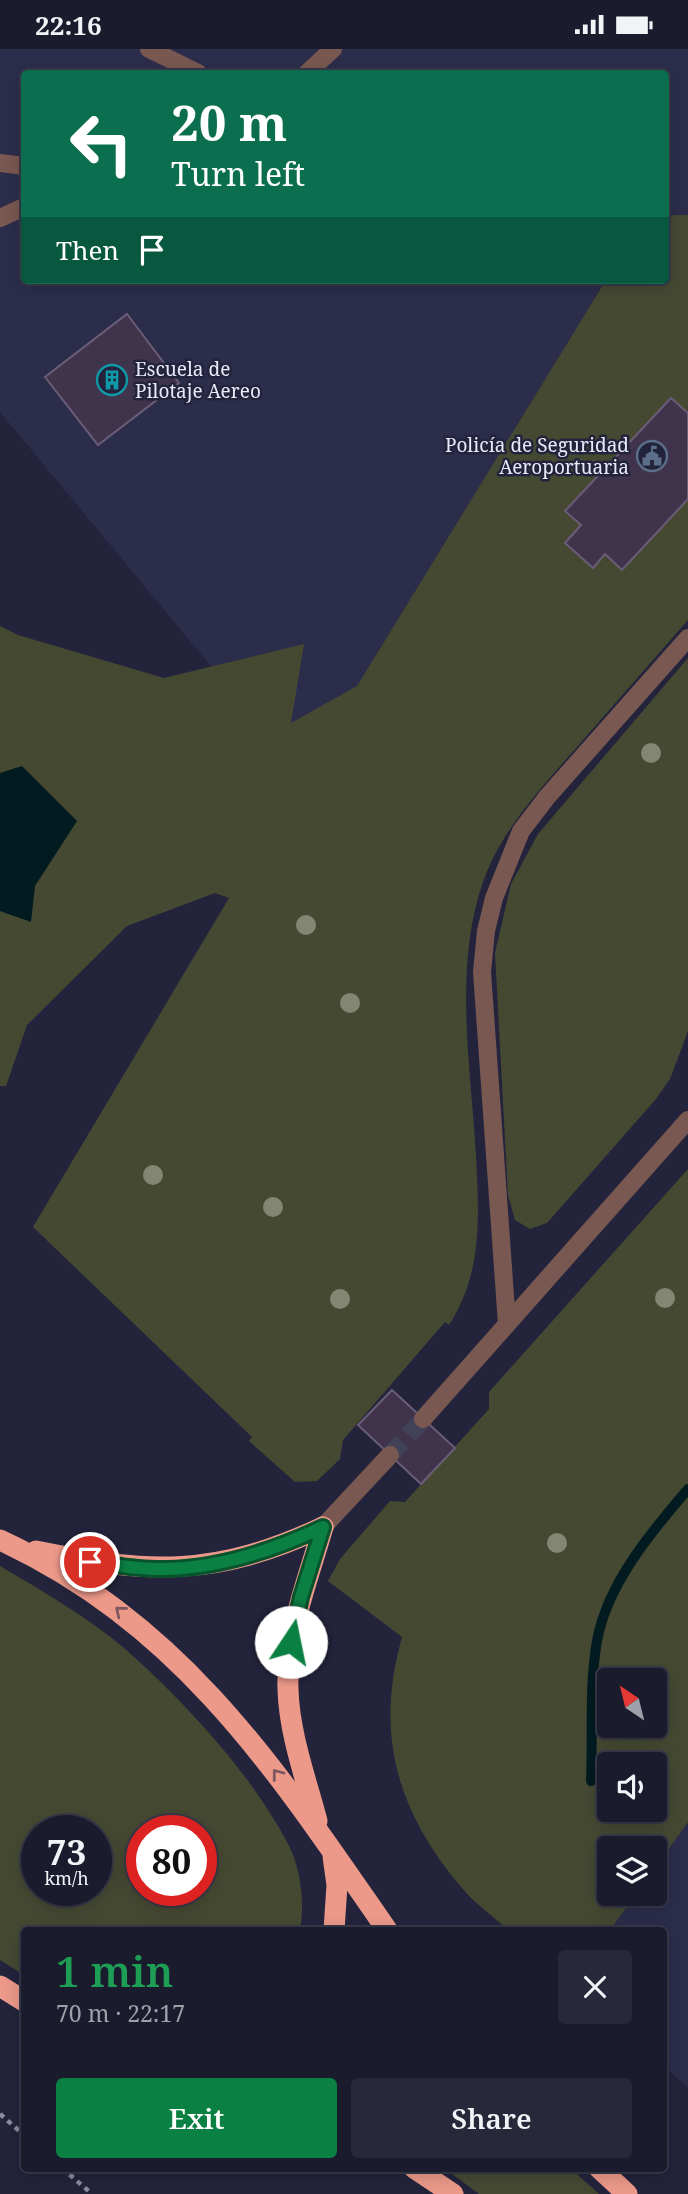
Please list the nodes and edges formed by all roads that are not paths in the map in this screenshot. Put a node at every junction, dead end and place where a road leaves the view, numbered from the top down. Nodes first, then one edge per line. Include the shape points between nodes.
1 (149, 49) edge
2 (333, 49) edge
3 (192, 70) edge
4 (310, 70) edge
5 (0, 163) edge
6 (21, 166) edge
7 (21, 208) edge
8 (0, 218) edge
9 (688, 638) edge
10 (688, 1120) edge
11 (506, 1325) junction
12 (423, 1419) tunnel mouth
13 (390, 1455) tunnel mouth
14 (323, 1527) junction
15 (6, 1543) edge
16 (319, 1830) junction
17 (333, 1850) junction
18 (334, 1927) edge
19 (385, 1927) edge
20 (0, 1986) edge
21 (21, 1999) edge
22 (420, 2172) edge
23 (603, 2172) edge
24 (453, 2194) edge
25 (627, 2194) edge

1 - 3 lane
2 - 4 lane
5 - 6 lane
7 - 8 lane
9 - 11 lane via 521,831 494,898 482,972
10 - 11 lane
11 - 12 lane
13 - 14 lane
14 - 15 highway via 231,1561 166,1569 90,1562
14 - 16 highway via 293,1627 288,1689
16 -> 15 highway via 248,1734 171,1655 104,1598
16 - 17 highway
17 - 18 highway
17 - 19 highway
20 - 21 highway
22 - 24 highway
23 - 25 highway

